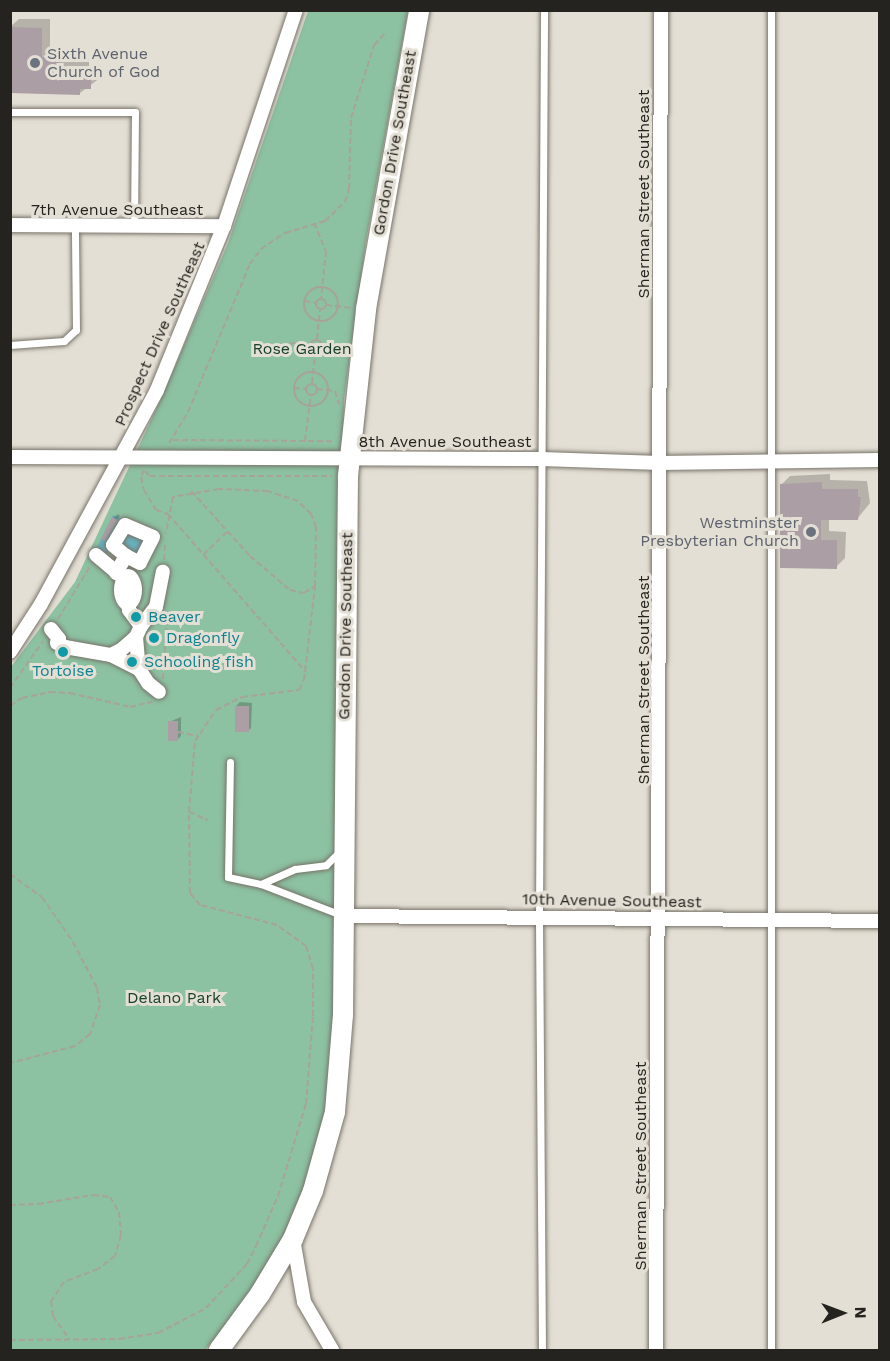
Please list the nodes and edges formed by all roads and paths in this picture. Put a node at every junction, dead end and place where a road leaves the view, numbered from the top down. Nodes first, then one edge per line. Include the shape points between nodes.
1 (296, 10) edge
2 (419, 10) edge
3 (544, 10) edge
4 (661, 10) edge
5 (771, 10) edge
6 (386, 32) dead end
7 (10, 112) edge
8 (314, 223) junction
9 (10, 225) edge
10 (75, 226) junction
11 (134, 226) junction
12 (224, 226) junction
13 (323, 287) junction
14 (321, 299) junction
15 (304, 301) junction
16 (316, 303) junction
17 (326, 305) junction
18 (338, 306) junction
19 (320, 309) junction
20 (366, 309) junction
21 (319, 322) junction
22 (317, 340) junction
23 (290, 343) dead end
24 (10, 345) edge
25 (310, 345) junction
26 (322, 348) junction
27 (332, 349) dead end
28 (315, 353) junction
29 (313, 372) junction
30 (311, 384) junction
31 (294, 388) junction
32 (306, 389) junction
33 (317, 389) junction
34 (328, 390) junction
35 (311, 395) junction
36 (310, 406) junction
37 (340, 407) dead end
38 (339, 434) dead end
39 (173, 440) junction
40 (305, 441) junction
41 (160, 446) dead end
42 (10, 457) edge
43 (121, 459) junction
44 (350, 459) junction
45 (541, 459) junction
46 (879, 460) edge
47 (770, 461) junction
48 (660, 463) junction
49 (137, 470) dead end
50 (144, 470) junction
51 (340, 476) dead end
52 (190, 491) junction
53 (168, 514) junction
54 (227, 532) junction
55 (96, 555) joint
56 (126, 556) dead end
57 (202, 556) junction
58 (163, 572) joint
59 (122, 579) junction
60 (315, 586) junction
61 (167, 613) dead end
62 (138, 632) junction
63 (51, 637) junction
64 (10, 652) edge
65 (111, 655) junction
66 (139, 669) junction
67 (306, 672) junction
68 (10, 688) edge
69 (159, 692) junction
70 (10, 706) edge
71 (178, 732) dead end
72 (198, 736) junction
73 (230, 762) dead end
74 (189, 812) junction
75 (208, 820) dead end
76 (344, 848) junction
77 (10, 874) edge
78 (261, 884) junction
79 (344, 916) junction
80 (539, 917) junction
81 (660, 919) junction
82 (771, 920) junction
83 (879, 921) edge
84 (10, 1063) edge
85 (10, 1204) edge
86 (293, 1239) junction
87 (10, 1340) edge
88 (69, 1340) junction
89 (219, 1350) edge
90 (332, 1350) edge
91 (542, 1350) edge
92 (656, 1350) edge
93 (771, 1350) edge

1 - 12 street, Prospect Drive Southeast
2 - 20 street, Gordon Drive Southeast
3 - 45 lane
4 - 48 street, Sherman Street Southeast
5 - 47 lane
6 - 8 path via 374,45 351,118 349,189 345,202 325,221
7 - 11 lane via 135,112
8 - 13 path via 326,251
8 - 39 path via 285,233 261,249 250,264 231,302 208,368
9 - 10 street, 7th Avenue Southeast
10 - 11 street, 7th Avenue Southeast
10 - 24 lane via 76,330 64,341
11 - 12 street, 7th Avenue Southeast
12 - 43 street, Prospect Drive Southeast via 157,390
13 - 14 path
13 - 15 path via 308,292
13 - 18 path via 336,296
14 - 16 path
14 - 17 path
15 - 16 path
15 - 21 path via 305,312
16 - 19 path
17 - 18 path
17 - 19 path
18 - 20 path
18 - 21 path via 330,320
19 - 21 path
20 - 44 street, Gordon Drive Southeast
21 - 22 path
22 - 25 path
22 - 26 path
23 - 25 path
25 - 28 path
26 - 27 path
26 - 28 path
28 - 29 path
29 - 30 path
29 - 31 path via 302,374
29 - 34 path via 323,376
30 - 32 path
30 - 33 path
31 - 32 path
31 - 36 path via 300,402
32 - 35 path
33 - 34 path
33 - 35 path
34 - 36 path via 324,400
34 - 37 path via 335,391
35 - 36 path
36 - 40 path
38 - 40 path via 337,441
39 - 40 path
39 - 41 path
42 - 43 street, 8th Avenue Southeast
43 - 44 street, 8th Avenue Southeast
43 - 64 street, Prospect Drive Southeast
44 - 45 street, 8th Avenue Southeast
44 - 76 street, Gordon Drive Southeast
45 - 48 street, 8th Avenue Southeast
45 - 80 lane
46 - 47 street, 8th Avenue Southeast
47 - 48 street, 8th Avenue Southeast
47 - 82 lane
48 - 81 street, Sherman Street Southeast
49 - 50 path
50 - 51 path via 150,476
50 - 53 path via 141,477 148,500 156,510
52 - 53 path via 173,497
52 - 54 path
52 - 60 path via 249,489 298,501 311,514 318,541
53 - 57 path
53 - 58 path
54 - 57 path
54 - 60 path via 290,590 304,593
55 - 59 street
55 - 63 path
56 - 59 street
57 - 67 path
58 - 62 street via 156,607
59 - 62 street
60 - 67 path
61 - 69 path
62 - 65 street
62 - 66 street
63 - 65 street via 94,645
63 - 68 path
65 - 66 street
66 - 69 street via 148,684
67 - 72 path via 299,690 242,697 216,710
69 - 70 path via 156,700 141,707 60,692 29,696
71 - 72 path
72 - 74 path
73 - 78 lane via 228,877
74 - 75 path
74 - 88 path via 190,893 200,905 277,925 306,946 313,969 314,1016 306,1104 278,1196 247,1264 226,1290 206,1308 158,1333
76 - 78 lane via 326,865 294,869
76 - 79 street, Gordon Drive Southeast
77 - 84 path via 42,897 74,942 97,988 100,1005 90,1035 75,1046
78 - 79 lane
79 - 80 street, 10th Avenue Southeast
79 - 86 street, Gordon Drive Southeast via 343,1015 335,1112 313,1191
80 - 81 street, 10th Avenue Southeast
80 - 91 lane
81 - 82 street, 10th Avenue Southeast
81 - 92 street, Sherman Street Southeast
82 - 83 street, 10th Avenue Southeast
82 - 93 lane
85 - 88 path via 38,1204 93,1195 110,1197 119,1212 121,1235 115,1256 98,1269 64,1282 51,1300 53,1316
86 - 89 street, Gordon Drive Southeast via 260,1294
86 - 90 street via 304,1302
87 - 88 path

